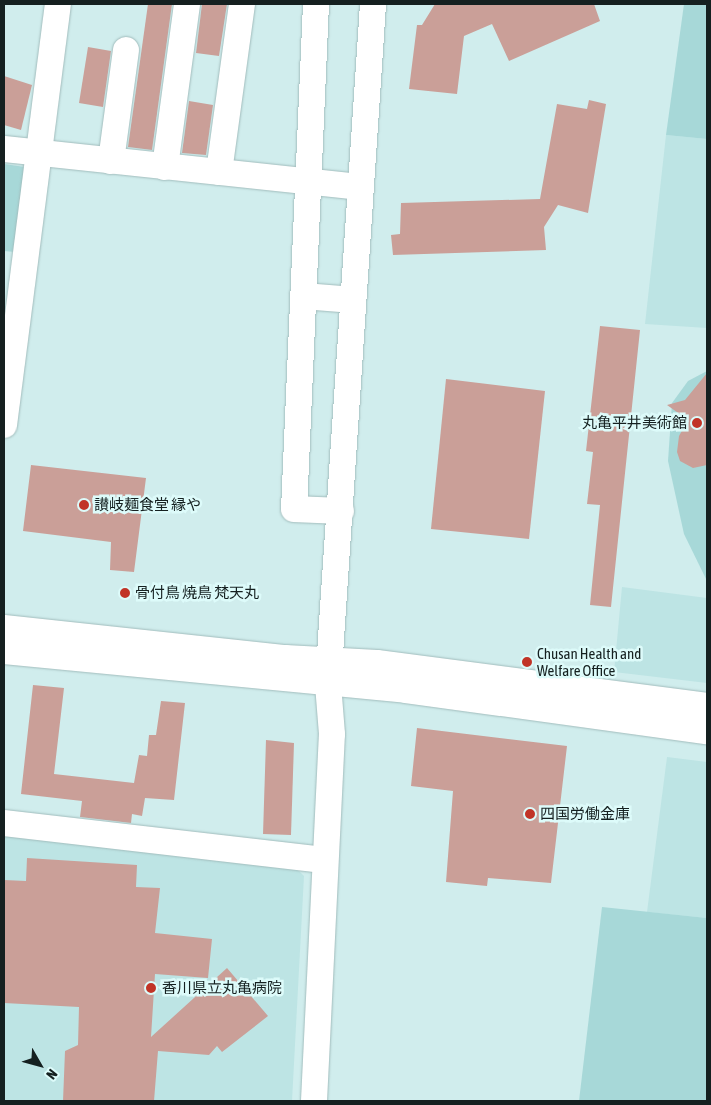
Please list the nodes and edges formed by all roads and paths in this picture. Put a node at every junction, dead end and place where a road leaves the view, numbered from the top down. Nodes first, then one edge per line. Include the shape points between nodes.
1 (58, 4) edge
2 (187, 4) edge
3 (242, 4) edge
4 (316, 4) edge
5 (373, 4) edge
6 (126, 50) dead end
7 (4, 149) edge
8 (40, 152) junction
9 (111, 161) junction
10 (164, 167) junction
11 (219, 172) junction
12 (308, 181) junction
13 (360, 187) junction
14 (304, 296) junction
15 (353, 300) junction
16 (4, 425) edge
17 (341, 511) junction
18 (4, 628) edge
19 (4, 651) edge
20 (329, 672) junction
21 (707, 706) edge
22 (707, 731) edge
23 (4, 823) edge
24 (324, 860) junction
25 (314, 1101) edge

1 - 8 street
2 - 10 street
3 - 11 street
4 - 12 street
5 - 13 street
6 - 9 street
7 - 8 street
8 - 9 street
8 - 16 street
9 - 10 street
10 - 11 street
11 - 12 street
12 - 13 street
12 - 14 street
13 - 15 street
14 - 15 street
14 - 17 street via 294,509
15 - 17 street
17 - 20 street
18 - 20 street
19 - 20 street
20 - 21 street via 378,663
20 - 22 street via 406,690
20 - 24 street via 332,734
23 - 24 street
24 - 25 street

